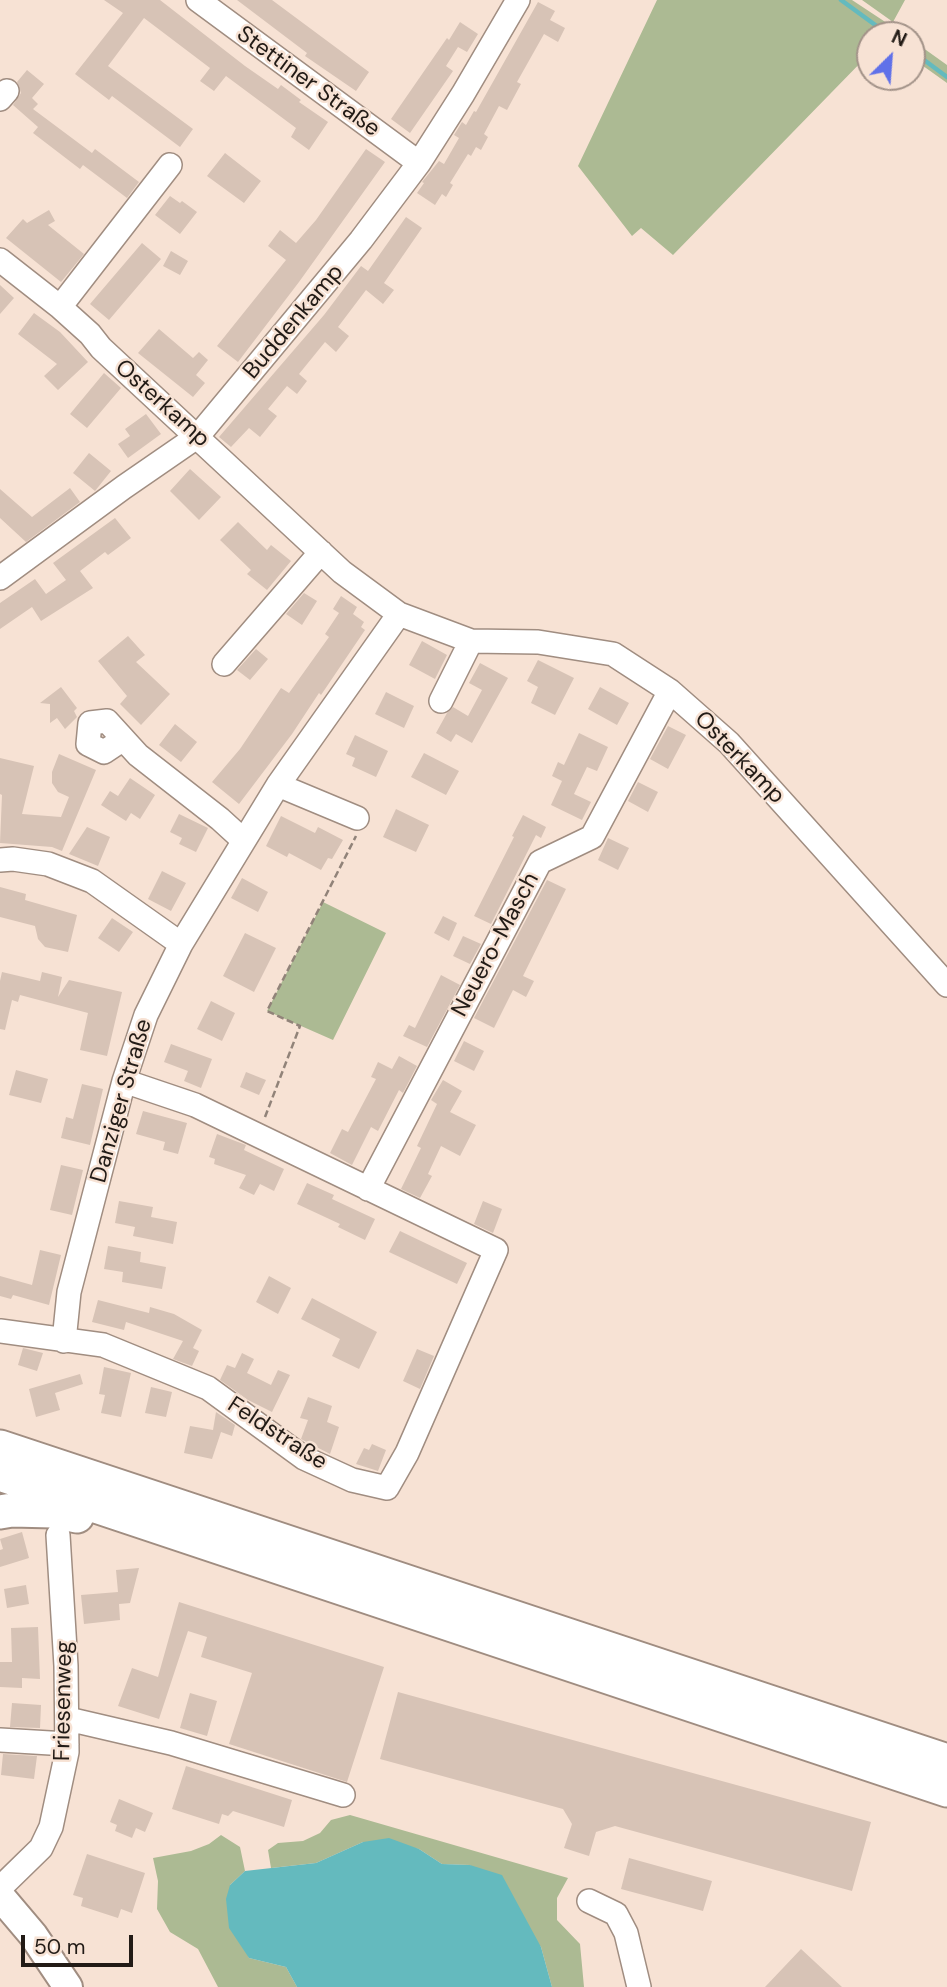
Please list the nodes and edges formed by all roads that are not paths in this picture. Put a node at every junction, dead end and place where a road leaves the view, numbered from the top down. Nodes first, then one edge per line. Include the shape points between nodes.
1 (198, 0) edge
2 (518, 0) edge
3 (419, 163) junction
4 (170, 164) dead end
5 (0, 260) edge
6 (60, 307) junction
7 (198, 436) junction
8 (321, 552) junction
9 (3, 571) edge
10 (399, 614) junction
11 (471, 642) junction
12 (223, 664) dead end
13 (670, 691) junction
14 (441, 701) dead end
15 (122, 740) dead end
16 (278, 785) junction
17 (357, 818) road end
18 (243, 840) junction
19 (0, 860) edge
20 (181, 944) junction
21 (947, 985) edge
22 (124, 1081) junction
23 (368, 1189) junction
24 (0, 1331) edge
25 (64, 1341) junction
26 (0, 1447) edge
27 (0, 1474) edge
28 (0, 1512) edge
29 (58, 1535) dead end
30 (242, 1554) junction
31 (68, 1719) junction
32 (0, 1740) edge
33 (67, 1744) junction
34 (947, 1761) edge
35 (947, 1790) edge
36 (343, 1795) dead end
37 (0, 1888) edge
38 (0, 1896) edge
39 (589, 1901) dead end
40 (68, 1987) edge
41 (639, 1987) edge

1 - 3 street, Stettiner Straße
2 - 3 street, Buddenkamp
3 - 7 street, Buddenkamp
4 - 6 street
5 - 6 street, Osterkamp
6 - 7 street, Osterkamp
7 - 8 street, Osterkamp
7 - 9 street, Buddenkamp
8 - 10 street, Osterkamp
8 - 12 street
10 - 11 street, Osterkamp
10 - 16 street, Danziger Straße
11 - 13 street, Osterkamp via 538,642 613,654
11 - 14 street
13 - 21 street, Osterkamp via 729,743
13 - 23 street, Neuero-Masch via 592,837 540,862
15 - 18 street
16 - 17 street
16 - 18 street, Danziger Straße
18 - 20 street, Danziger Straße
19 - 20 street via 48,864 92,881
20 - 22 street, Danziger Straße via 146,1016
22 - 23 street via 195,1105
22 - 25 street, Danziger Straße via 69,1293
23 - 25 street, Feldstraße via 496,1250 407,1453 387,1488 352,1480 304,1458 208,1388 103,1345
24 - 25 street, Feldstraße
26 - 34 highway
27 - 30 highway
28 - 30 highway via 53,1511
29 - 31 street, Friesenweg
30 - 35 highway
31 - 33 street, Friesenweg
31 - 36 street via 171,1743
32 - 33 street
33 - 37 street, Friesenweg via 51,1827 41,1847
38 - 40 main road
39 - 41 street via 617,1914

